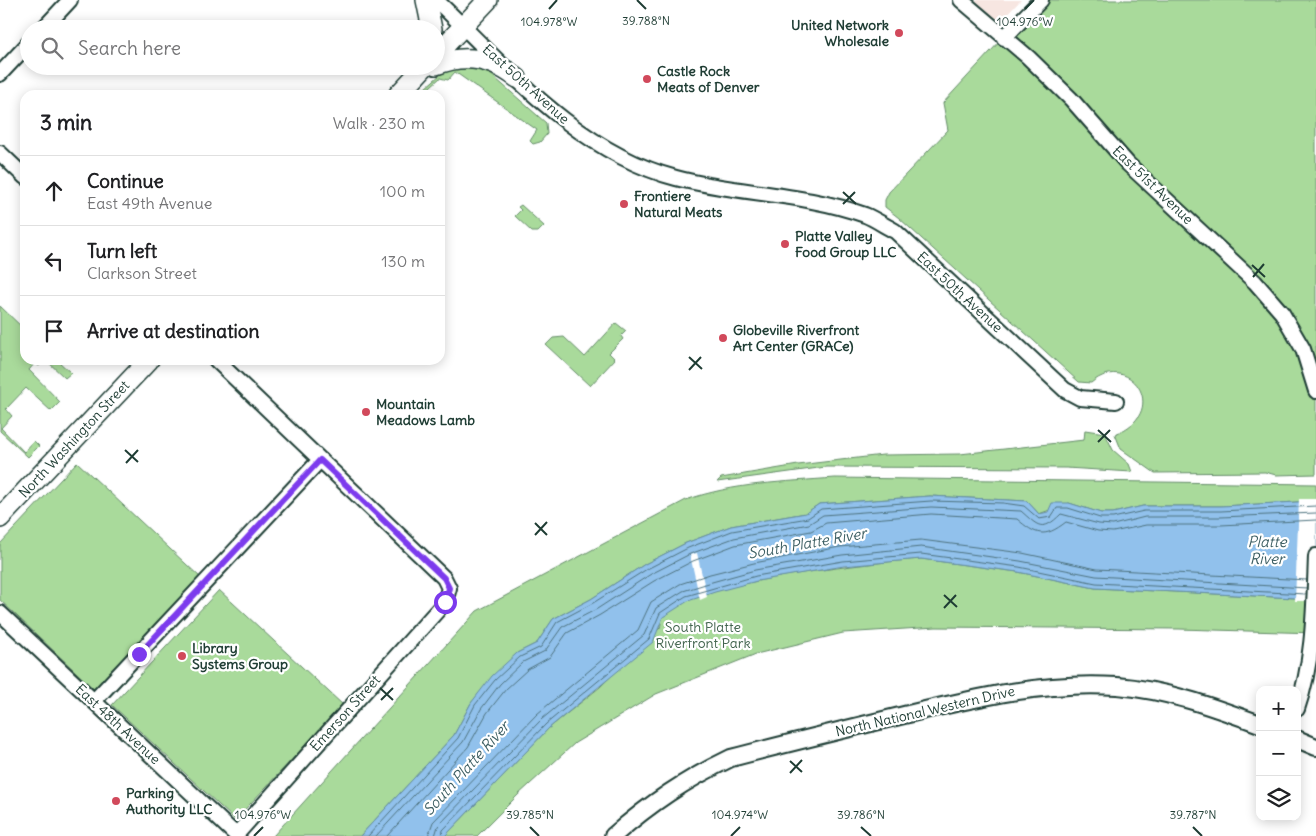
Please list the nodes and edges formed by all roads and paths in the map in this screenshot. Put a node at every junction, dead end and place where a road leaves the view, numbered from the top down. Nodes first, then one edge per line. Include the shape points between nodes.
1 (70, 0) edge
2 (426, 0) edge
3 (436, 0) edge
4 (488, 0) edge
5 (960, 0) edge
6 (1041, 0) edge
7 (51, 20) edge
8 (430, 20) edge
9 (463, 26) junction
10 (1004, 38) junction
11 (445, 45) edge
12 (20, 53) edge
13 (445, 63) edge
14 (0, 74) edge
15 (416, 75) edge
16 (517, 78) junction
17 (403, 90) edge
18 (0, 153) edge
19 (20, 172) edge
20 (144, 365) edge
21 (221, 365) edge
22 (1316, 391) edge
23 (1116, 401) dead end
24 (320, 460) junction
25 (0, 518) edge
26 (1316, 556) edge
27 (0, 613) edge
28 (1301, 698) edge
29 (94, 701) junction
30 (1256, 722) edge
31 (1301, 741) edge
32 (1316, 747) edge
33 (236, 835) edge
34 (612, 836) edge

1 - 7 street
2 - 8 main road
3 - 9 street, East 50th Avenue
4 - 9 main road
5 - 10 street, East 51st Avenue
6 - 10 street
9 - 11 main road
9 - 16 street, East 50th Avenue
10 - 22 street, East 51st Avenue via 1070,99 1128,164 1255,282 1282,312 1303,349
12 - 14 street
13 - 16 main road via 476,59 501,66
15 - 17 main road
16 - 23 street, East 50th Avenue via 556,115 629,162 676,178 866,215 895,231 1065,390 1080,398
18 - 19 street
20 - 25 main road, North Washington Street
21 - 24 street
24 - 29 street
24 - 33 street, Emerson Street via 444,578 449,588 445,602
26 - 28 street via 1313,639
27 - 29 street, East 48th Avenue
29 - 33 street, East 48th Avenue
30 - 34 street, North National Western Drive via 1211,705 1159,692 1119,686 1030,688 963,701 731,758 699,773 653,802
31 - 32 street

